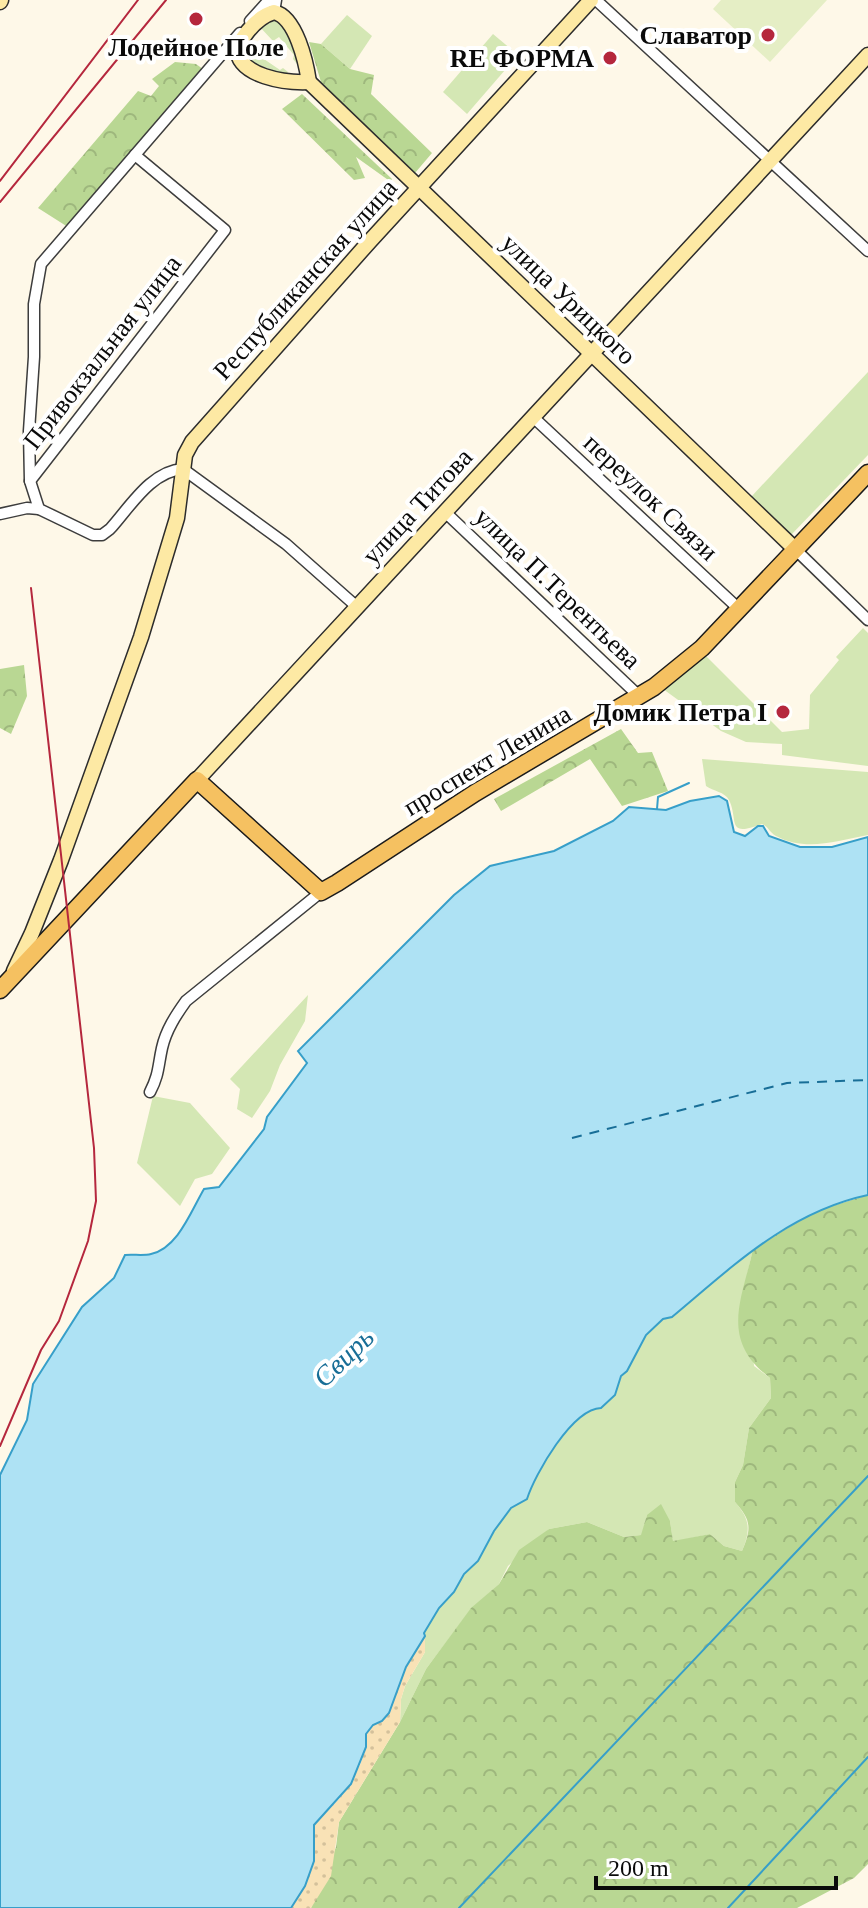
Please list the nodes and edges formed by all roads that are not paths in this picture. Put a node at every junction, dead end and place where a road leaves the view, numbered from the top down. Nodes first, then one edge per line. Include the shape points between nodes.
1 (594, 0) edge
2 (273, 4) edge
3 (868, 55) edge
4 (238, 57) junction
5 (217, 60) junction
6 (309, 82) junction
7 (135, 155) junction
8 (770, 161) junction
9 (419, 188) junction
10 (868, 251) edge
11 (590, 354) junction
12 (533, 417) junction
13 (183, 469) junction
14 (868, 473) edge
15 (30, 481) junction
16 (39, 509) junction
17 (445, 512) junction
18 (0, 514) edge
19 (796, 550) junction
20 (356, 606) junction
21 (739, 609) junction
22 (868, 620) edge
23 (640, 697) junction
24 (197, 780) junction
25 (321, 892) junction
26 (5, 984) edge
27 (150, 1092) dead end

1 - 8 street
1 - 9 street, Республиканская улица
2 - 4 street via 242,39
2 - 5 street
2 - 6 street via 287,19
3 - 8 street, улица Титова
4 - 5 street
4 - 6 street via 248,68 282,81
5 - 7 street
6 - 9 street, улица Урицкого
7 - 15 street, Привокзальная улица via 41,264 34,304
7 - 15 street, Привокзальная улица via 225,230
8 - 10 street
8 - 11 street, улица Титова
9 - 11 street, улица Урицкого
9 - 13 street, Республиканская улица via 202,429 185,455
11 - 12 street, улица Титова
11 - 19 street, улица Урицкого
12 - 17 street, улица Титова
12 - 21 street, переулок Связи
13 - 16 street via 158,477 102,535
13 - 20 street via 286,544
13 - 26 street, Республиканская улица via 177,518 141,637 61,860
14 - 19 main road, проспект Ленина
15 - 16 street
16 - 18 street
17 - 20 street, улица Титова
17 - 23 street, улица П.Терентьева
19 - 21 main road, проспект Ленина
19 - 22 street
20 - 24 street, улица Титова
21 - 23 main road, проспект Ленина via 702,648
23 - 25 main road, проспект Ленина via 475,793
24 - 25 main road
24 - 26 main road, улица Титова
25 - 27 street, проспект Ленина via 186,1001 172,1021

